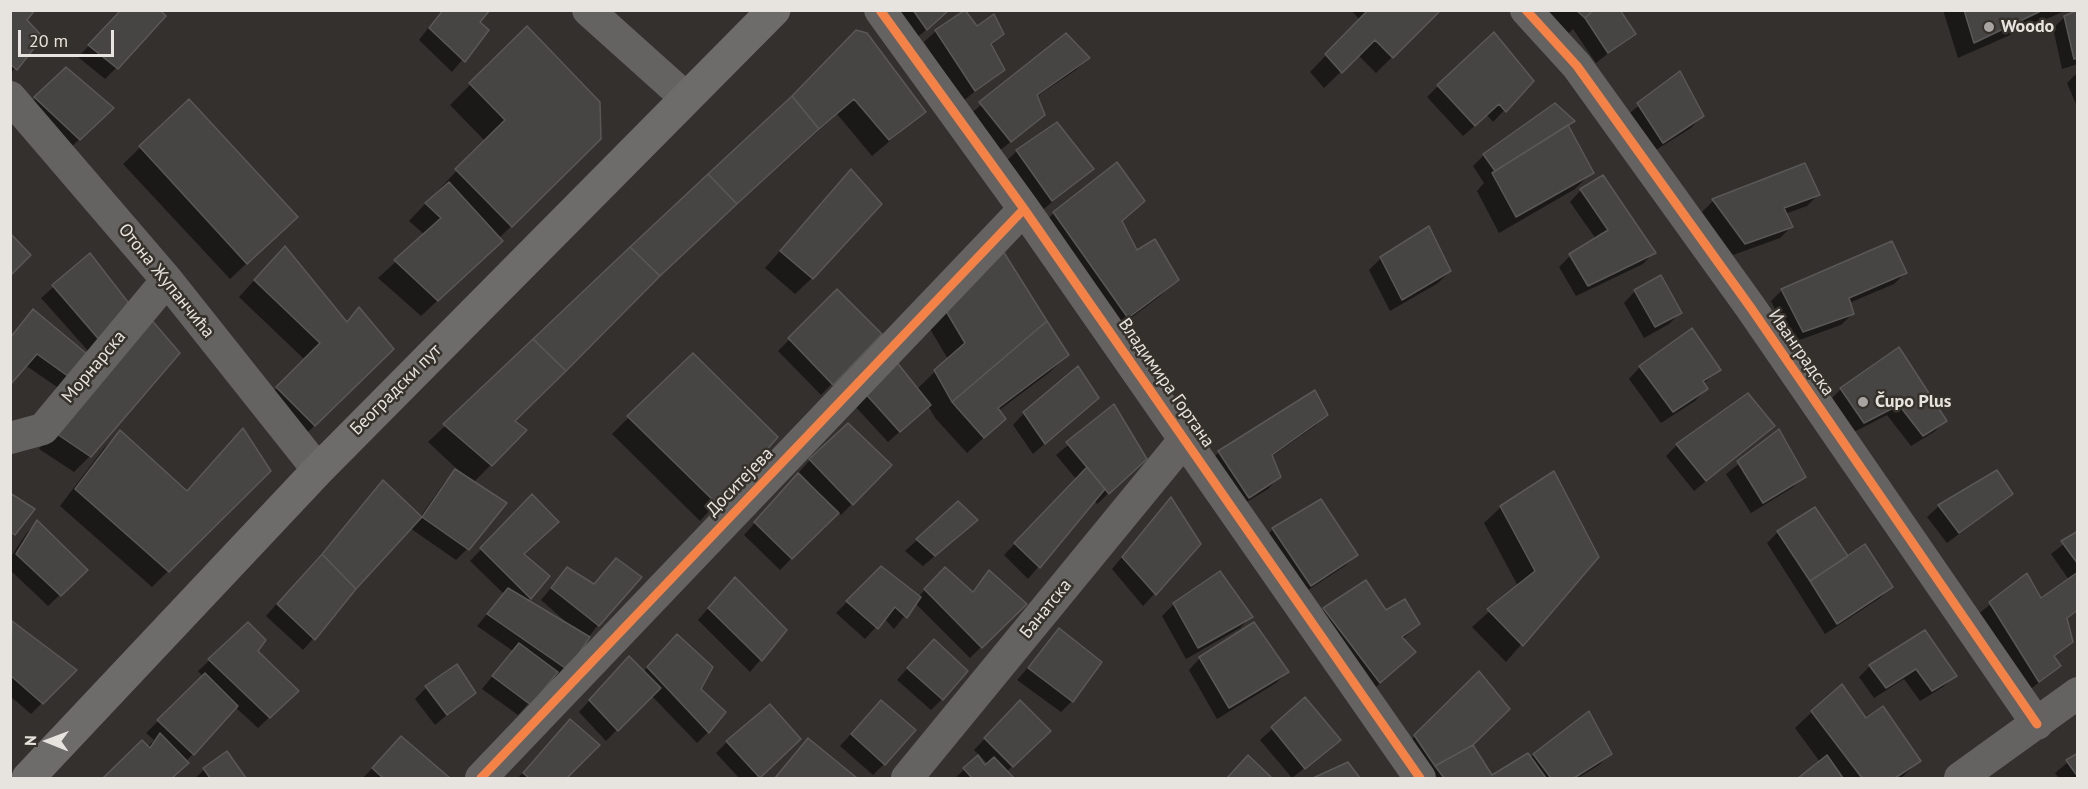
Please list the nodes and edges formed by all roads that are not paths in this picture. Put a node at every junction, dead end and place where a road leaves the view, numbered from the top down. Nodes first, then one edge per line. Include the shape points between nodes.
1 (588, 10) edge
2 (774, 10) edge
3 (880, 10) edge
4 (1526, 10) edge
5 (10, 97) edge
6 (686, 98) junction
7 (1024, 209) junction
8 (167, 280) junction
9 (10, 438) edge
10 (1185, 439) junction
11 (318, 470) junction
12 (2078, 693) edge
13 (2037, 724) junction
14 (28, 778) edge
15 (481, 778) edge
16 (907, 778) edge
17 (1420, 778) edge
18 (1960, 778) edge

1 - 6 street
2 - 6 main road, Београдски пут
3 - 7 street, Владимира Гортана
4 - 13 street, Иванградска via 1577,66 1751,308
5 - 8 street, Отона Жупанчића
6 - 11 main road, Београдски пут
7 - 10 street, Владимира Гортана
7 - 15 street, Доситејева
8 - 9 street, Морнарска via 43,429
8 - 11 street, Отона Жупанчића
10 - 16 street, Банатска
10 - 17 street, Владимира Гортана
11 - 14 main road, Београдски пут
12 - 13 street
13 - 18 street

